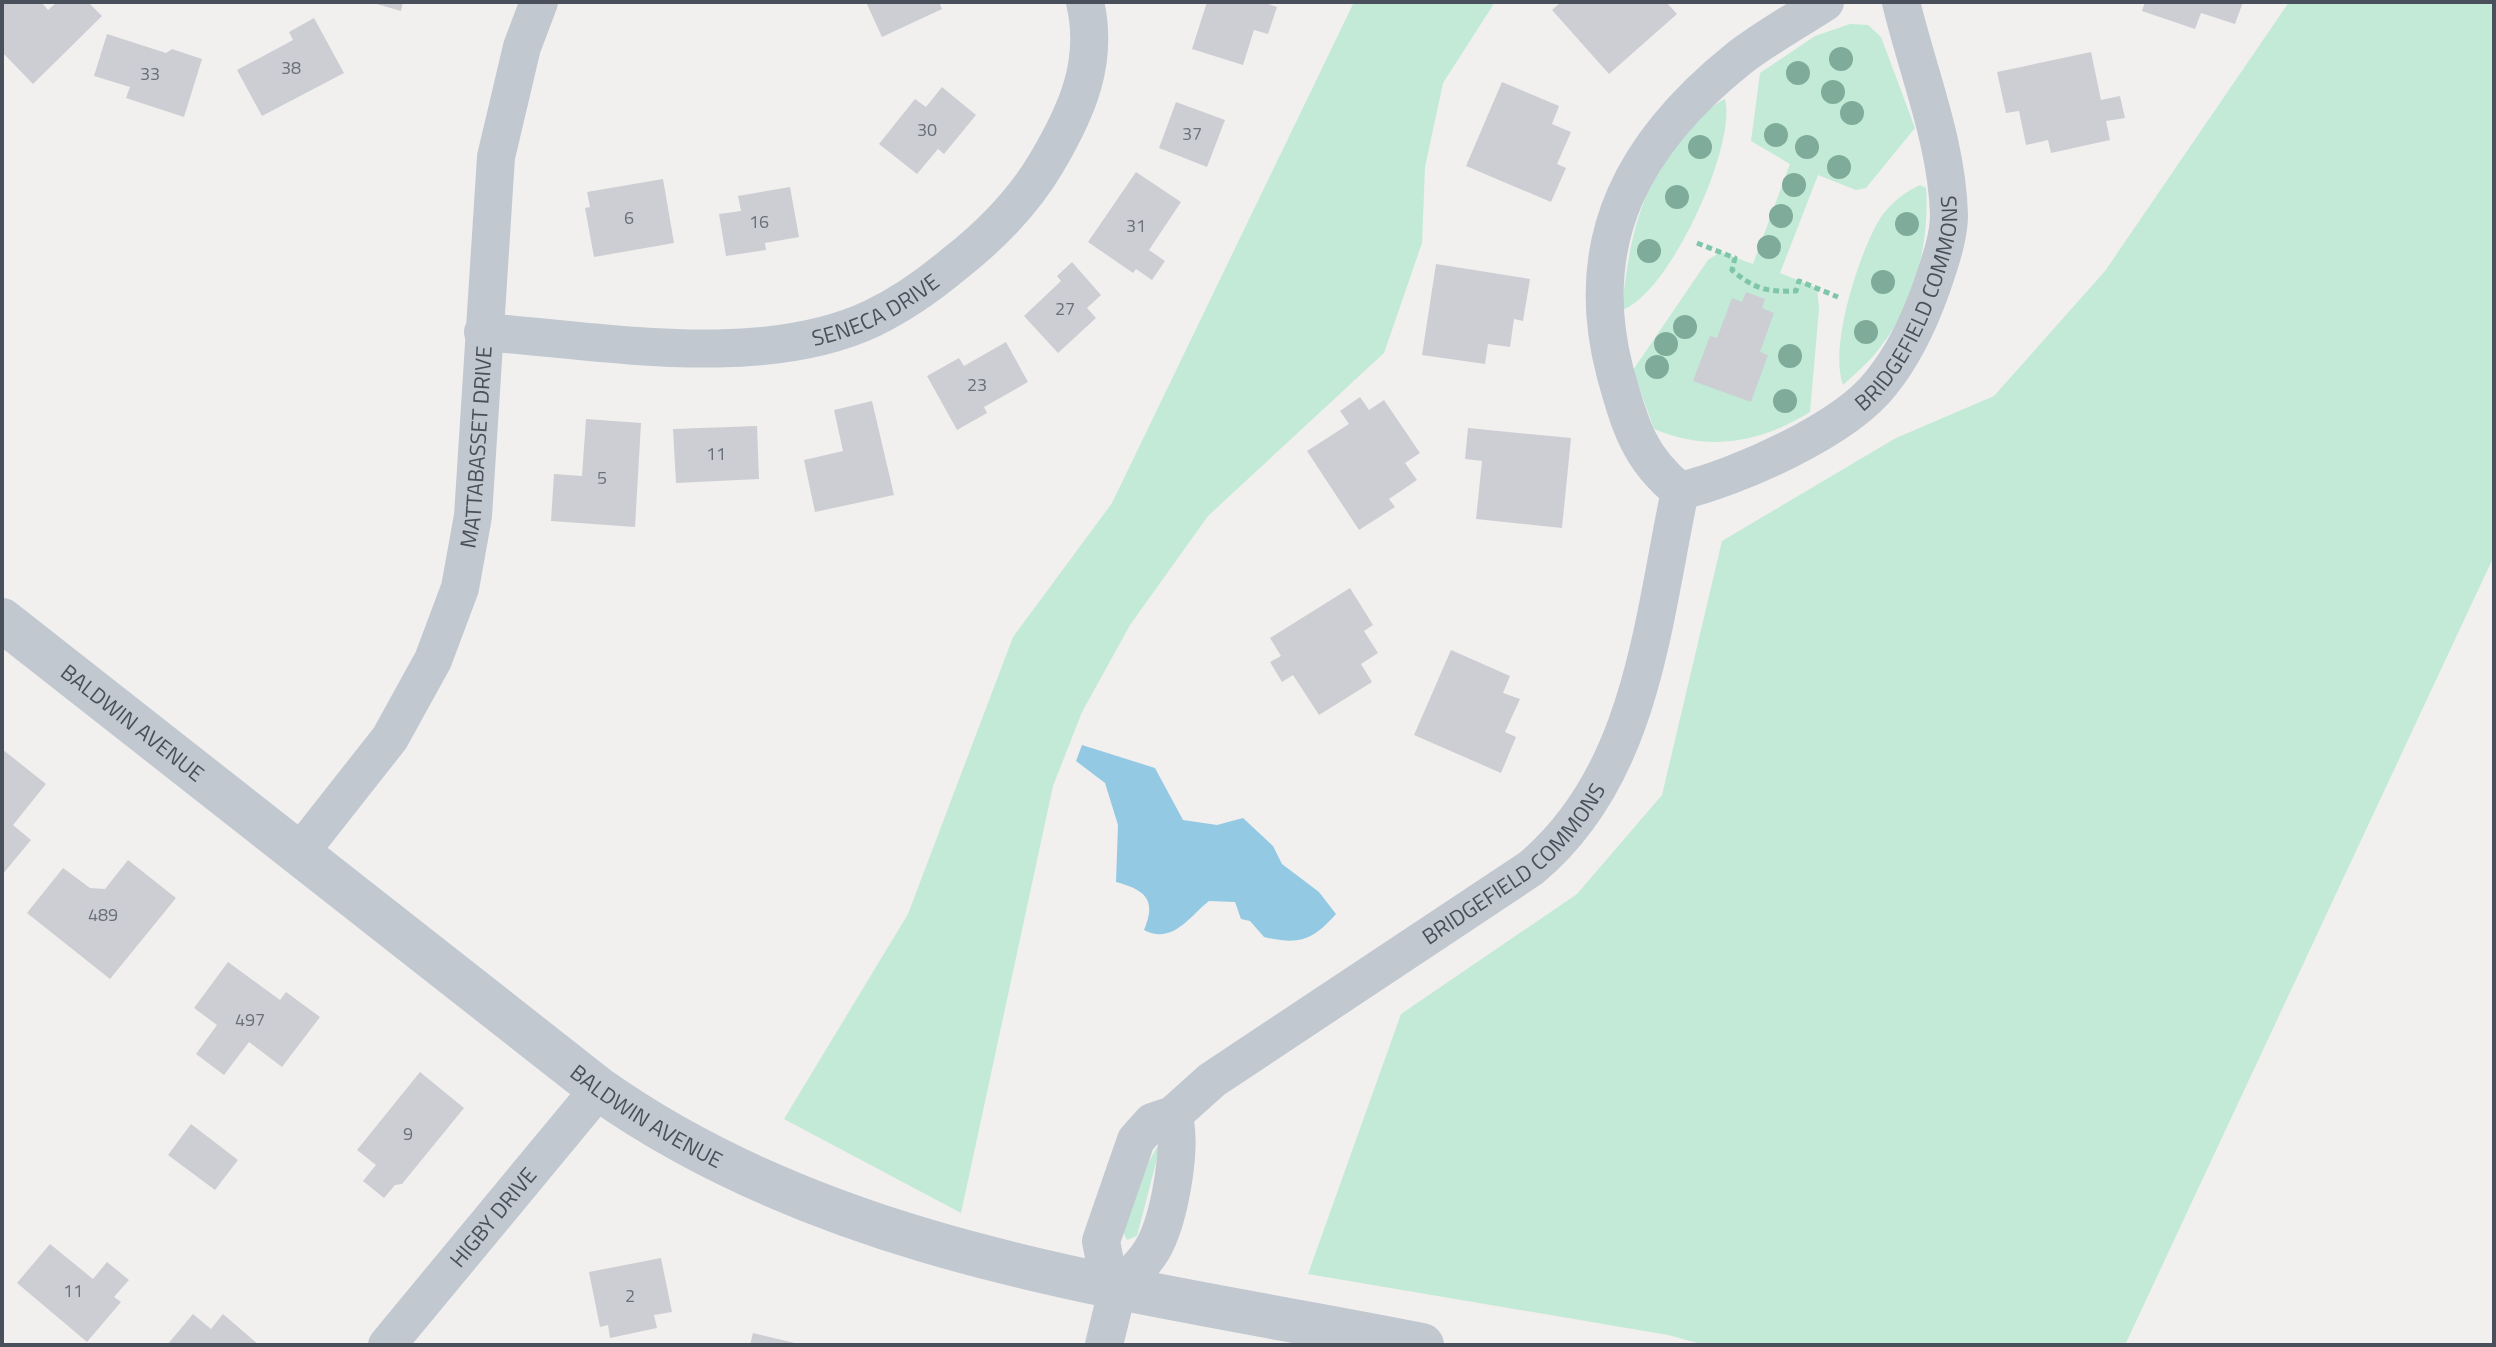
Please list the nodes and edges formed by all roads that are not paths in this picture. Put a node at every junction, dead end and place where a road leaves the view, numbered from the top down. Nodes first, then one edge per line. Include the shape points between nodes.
1 (539, 2) edge
2 (1085, 2) edge
3 (1825, 2) edge
4 (1901, 2) edge
5 (483, 332) junction
6 (1680, 491) junction
7 (2, 620) edge
8 (301, 851) junction
9 (599, 1089) junction
10 (1173, 1115) junction
11 (1118, 1287) junction
12 (387, 1345) edge
13 (1104, 1345) edge
14 (1422, 1345) edge

1 - 5 street, MATTABASSET DRIVE via 522,47 496,157
2 - 5 street, SENECA DRIVE via 1092,29 1088,74 1070,123 1035,184 993,233 927,286 871,319 800,341 720,350
3 - 6 street via 1740,57 1699,93 1632,175 1617,213 1604,296 1611,356 1642,453 1657,474
4 - 6 street, BRIDGEFIELD COMMONS via 1942,146 1949,219 1920,321 1881,385 1840,418 1720,482
5 - 8 street, MATTABASSET DRIVE via 473,516 460,588 433,660 390,738
6 - 10 street, BRIDGEFIELD COMMONS via 1622,745 1570,829 1531,868 1212,1080
7 - 8 street, BALDWIN AVENUE
8 - 9 street, BALDWIN AVENUE
9 - 11 street, BALDWIN AVENUE via 699,1151 828,1209 945,1246
9 - 12 street, HIGBY DRIVE
10 - 11 street via 1179,1148 1158,1238
10 - 11 street, BRIDGEFIELD COMMONS via 1152,1122 1136,1140 1101,1241
11 - 13 street
11 - 14 street, BALDWIN AVENUE

